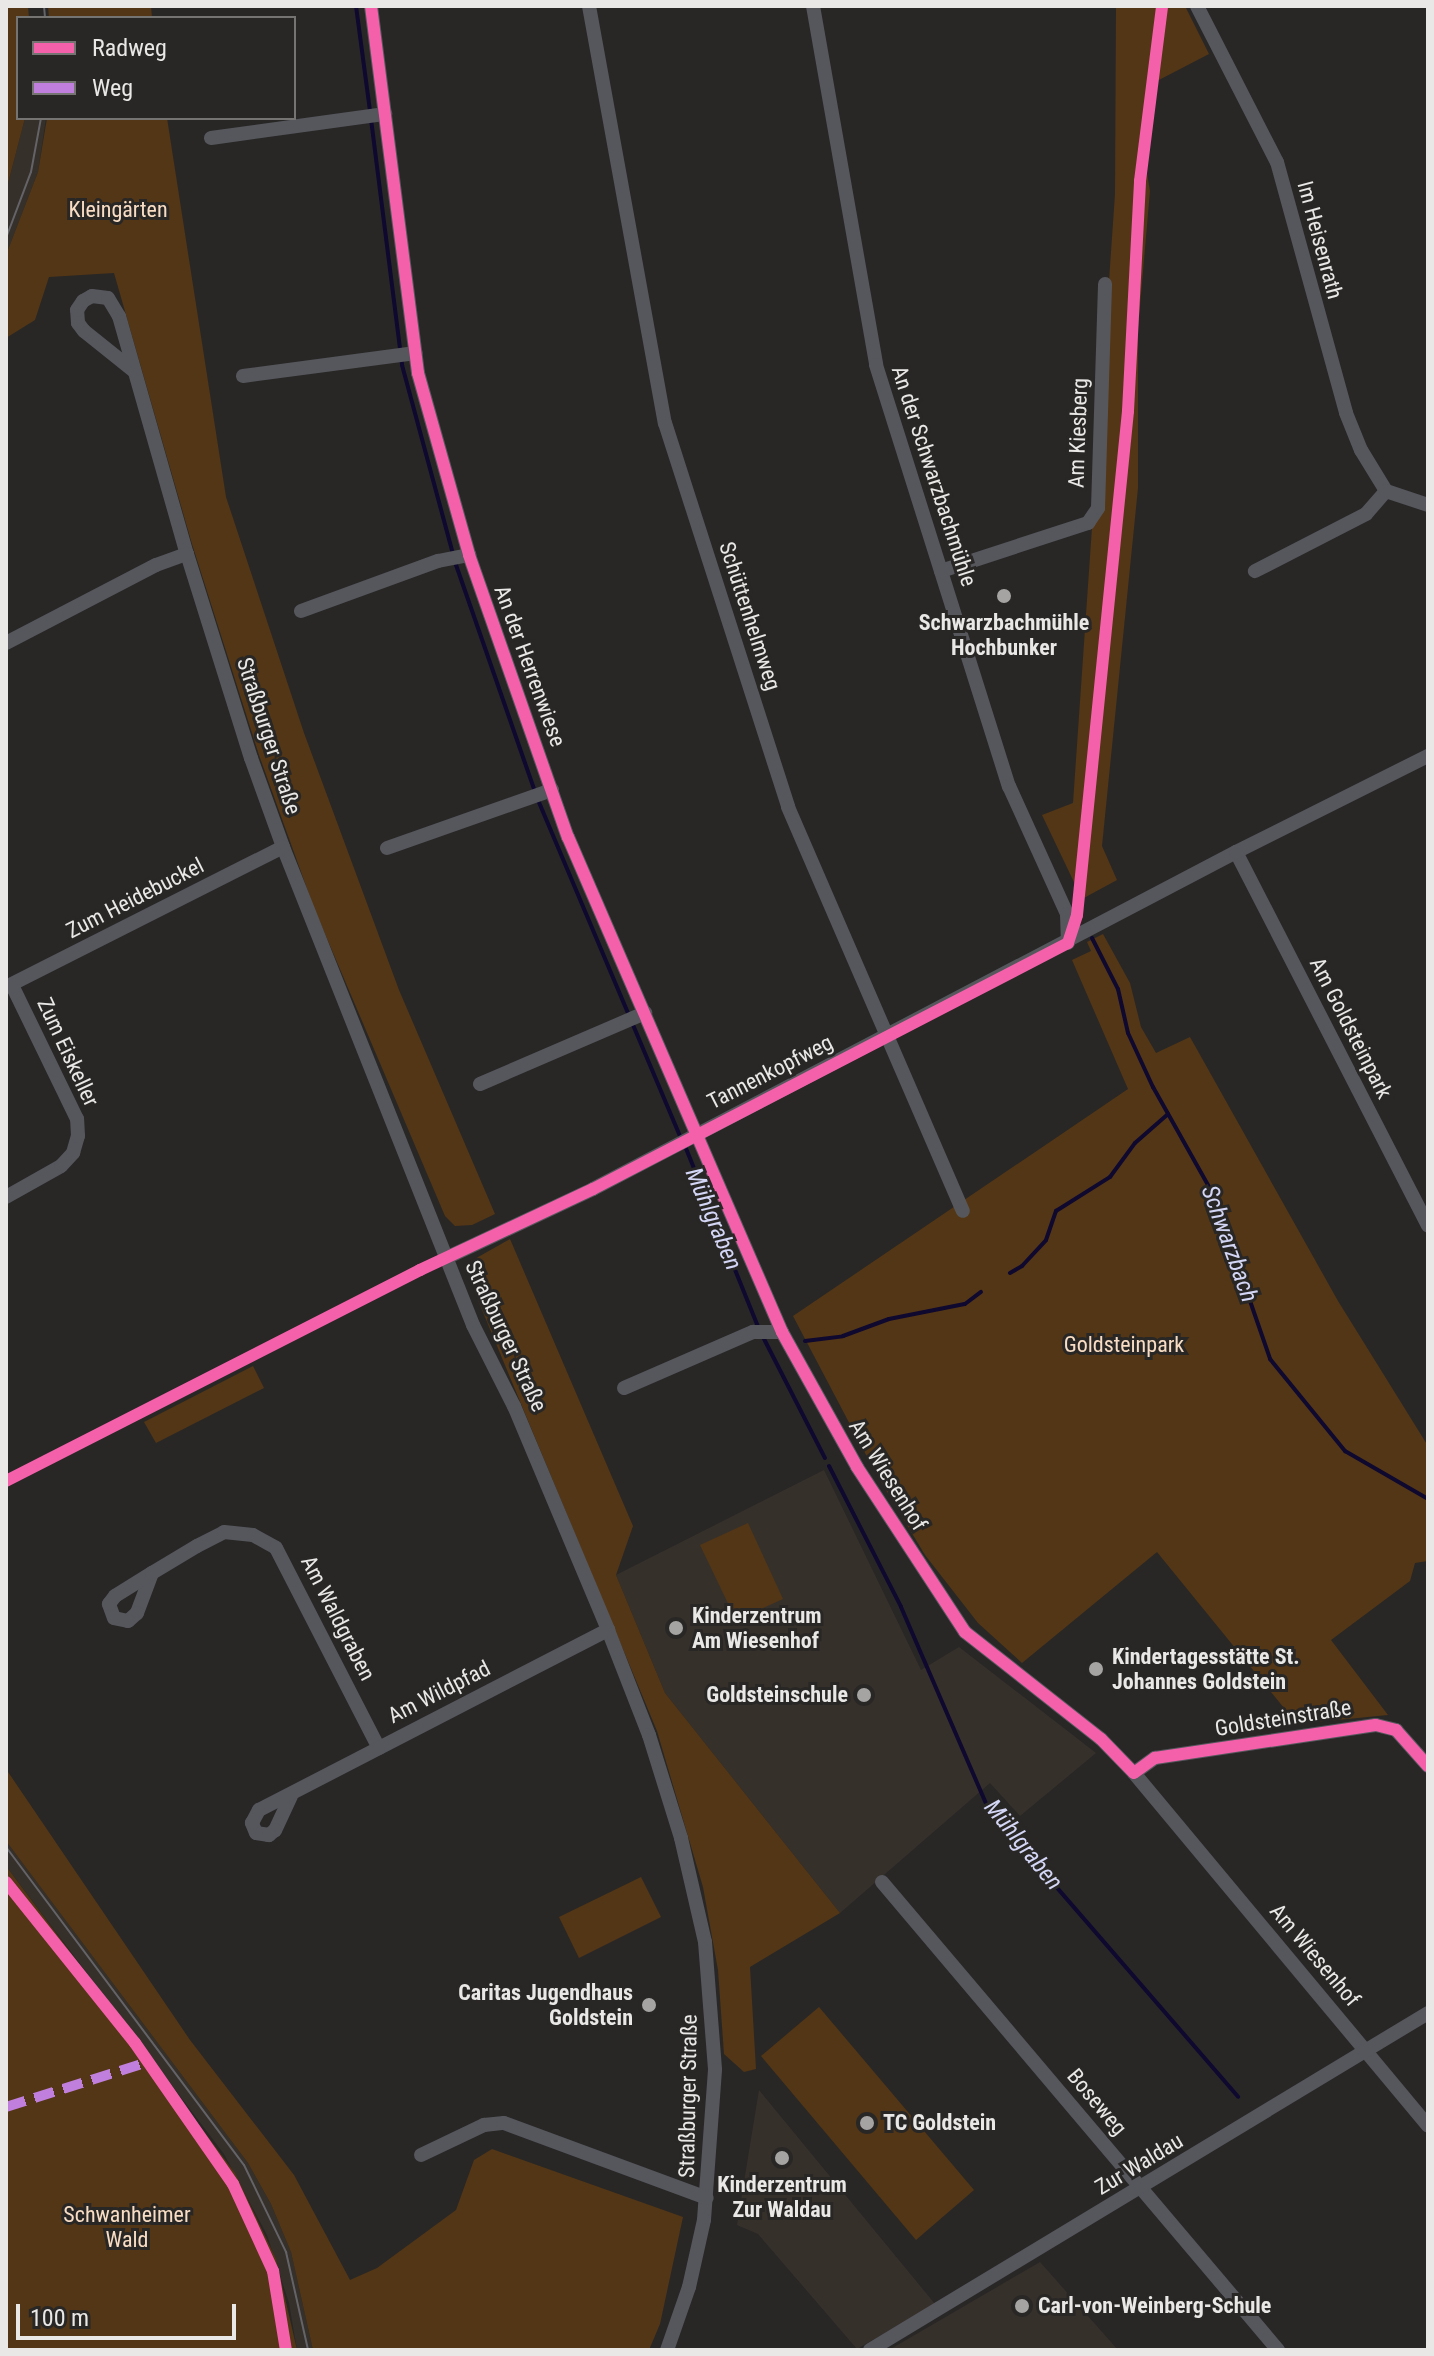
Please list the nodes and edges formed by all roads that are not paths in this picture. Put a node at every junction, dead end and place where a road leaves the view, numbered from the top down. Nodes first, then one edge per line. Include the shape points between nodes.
1 (371, 6) edge
2 (589, 6) edge
3 (813, 6) edge
4 (1197, 6) edge
5 (381, 114) junction
6 (211, 138) dead end
7 (1105, 284) dead end
8 (412, 353) junction
9 (134, 371) junction
10 (243, 376) dead end
11 (1386, 491) junction
12 (1428, 505) edge
13 (187, 554) junction
14 (465, 556) junction
15 (941, 571) junction
16 (1255, 571) dead end
17 (301, 611) dead end
18 (6, 643) edge
19 (1428, 756) edge
20 (543, 793) junction
21 (283, 847) junction
22 (387, 848) dead end
23 (1236, 852) junction
24 (1068, 943) junction
25 (9, 986) edge
26 (642, 1014) junction
27 (887, 1035) junction
28 (480, 1084) dead end
29 (697, 1132) junction
30 (6, 1197) edge
31 (963, 1211) dead end
32 (1428, 1225) edge
33 (446, 1258) junction
34 (782, 1332) junction
35 (624, 1388) dead end
36 (152, 1573) dead end
37 (608, 1630) junction
38 (379, 1748) junction
39 (1428, 1766) edge
40 (1134, 1773) junction
41 (291, 1796) dead end
42 (882, 1882) dead end
43 (1428, 2013) edge
44 (1366, 2051) junction
45 (1428, 2126) edge
46 (421, 2155) dead end
47 (1142, 2188) junction
48 (707, 2198) junction
49 (667, 2350) edge
50 (870, 2350) edge
51 (1278, 2350) edge

1 - 5 street, An der Herrenwiese
2 - 27 street, Schüttenhelmweg via 665,423 788,807
3 - 15 street, An der Schwarzbachmühle via 876,365
4 - 11 street, Im Heisenrath via 1277,162 1346,413
5 - 6 street
5 - 8 street, An der Herrenwiese
7 - 15 street, Am Kiesberg via 1098,508 1088,523
8 - 10 street
8 - 14 street, An der Herrenwiese
9 - 9 street, Straßburger Straße via 113,304 101,296 83,301 78,323
9 - 13 street, Straßburger Straße
11 - 12 street
11 - 16 street via 1366,514
13 - 18 street
13 - 21 street, Straßburger Straße
14 - 17 street
14 - 20 street, An der Herrenwiese
15 - 24 street, An der Schwarzbachmühle via 1009,786 1067,914
19 - 23 street, Tannenkopfweg
20 - 22 street
20 - 26 street, An der Herrenwiese via 568,837
21 - 25 street, Zum Heidebuckel
21 - 33 street, Straßburger Straße
23 - 24 street, Tannenkopfweg
23 - 32 street, Am Goldsteinpark
24 - 27 street, Tannenkopfweg
25 - 30 street, Zum Eiskeller via 73,1110 78,1136 73,1153 61,1166
26 - 28 street
26 - 29 street, An der Herrenwiese
27 - 29 street, Tannenkopfweg
27 - 31 street, Schüttenhelmweg
29 - 33 street, Tannenkopfweg via 593,1189
29 - 34 street, Am Wiesenhof
33 - 37 street, Straßburger Straße
34 - 35 street via 753,1332
34 - 40 street, Am Wiesenhof via 862,1476 965,1632 1101,1739
36 - 38 street, Am Waldgraben via 224,1532 253,1535 276,1548
37 - 38 street, Am Wildpfad
37 - 48 street, Straßburger Straße via 666,1785 705,1942 715,2070
38 - 41 street, Am Wildpfad
39 - 40 street, Goldsteinstraße via 1396,1730 1376,1725 1155,1758
40 - 44 street, Am Wiesenhof
42 - 47 street, Boseweg
43 - 44 street, Zur Waldau
44 - 45 street, Am Wiesenhof
44 - 47 street, Zur Waldau
46 - 48 street, Straßburger Straße via 484,2125 504,2123
47 - 50 street, Zur Waldau
47 - 51 street, Boseweg
48 - 49 street, Straßburger Straße via 689,2287

